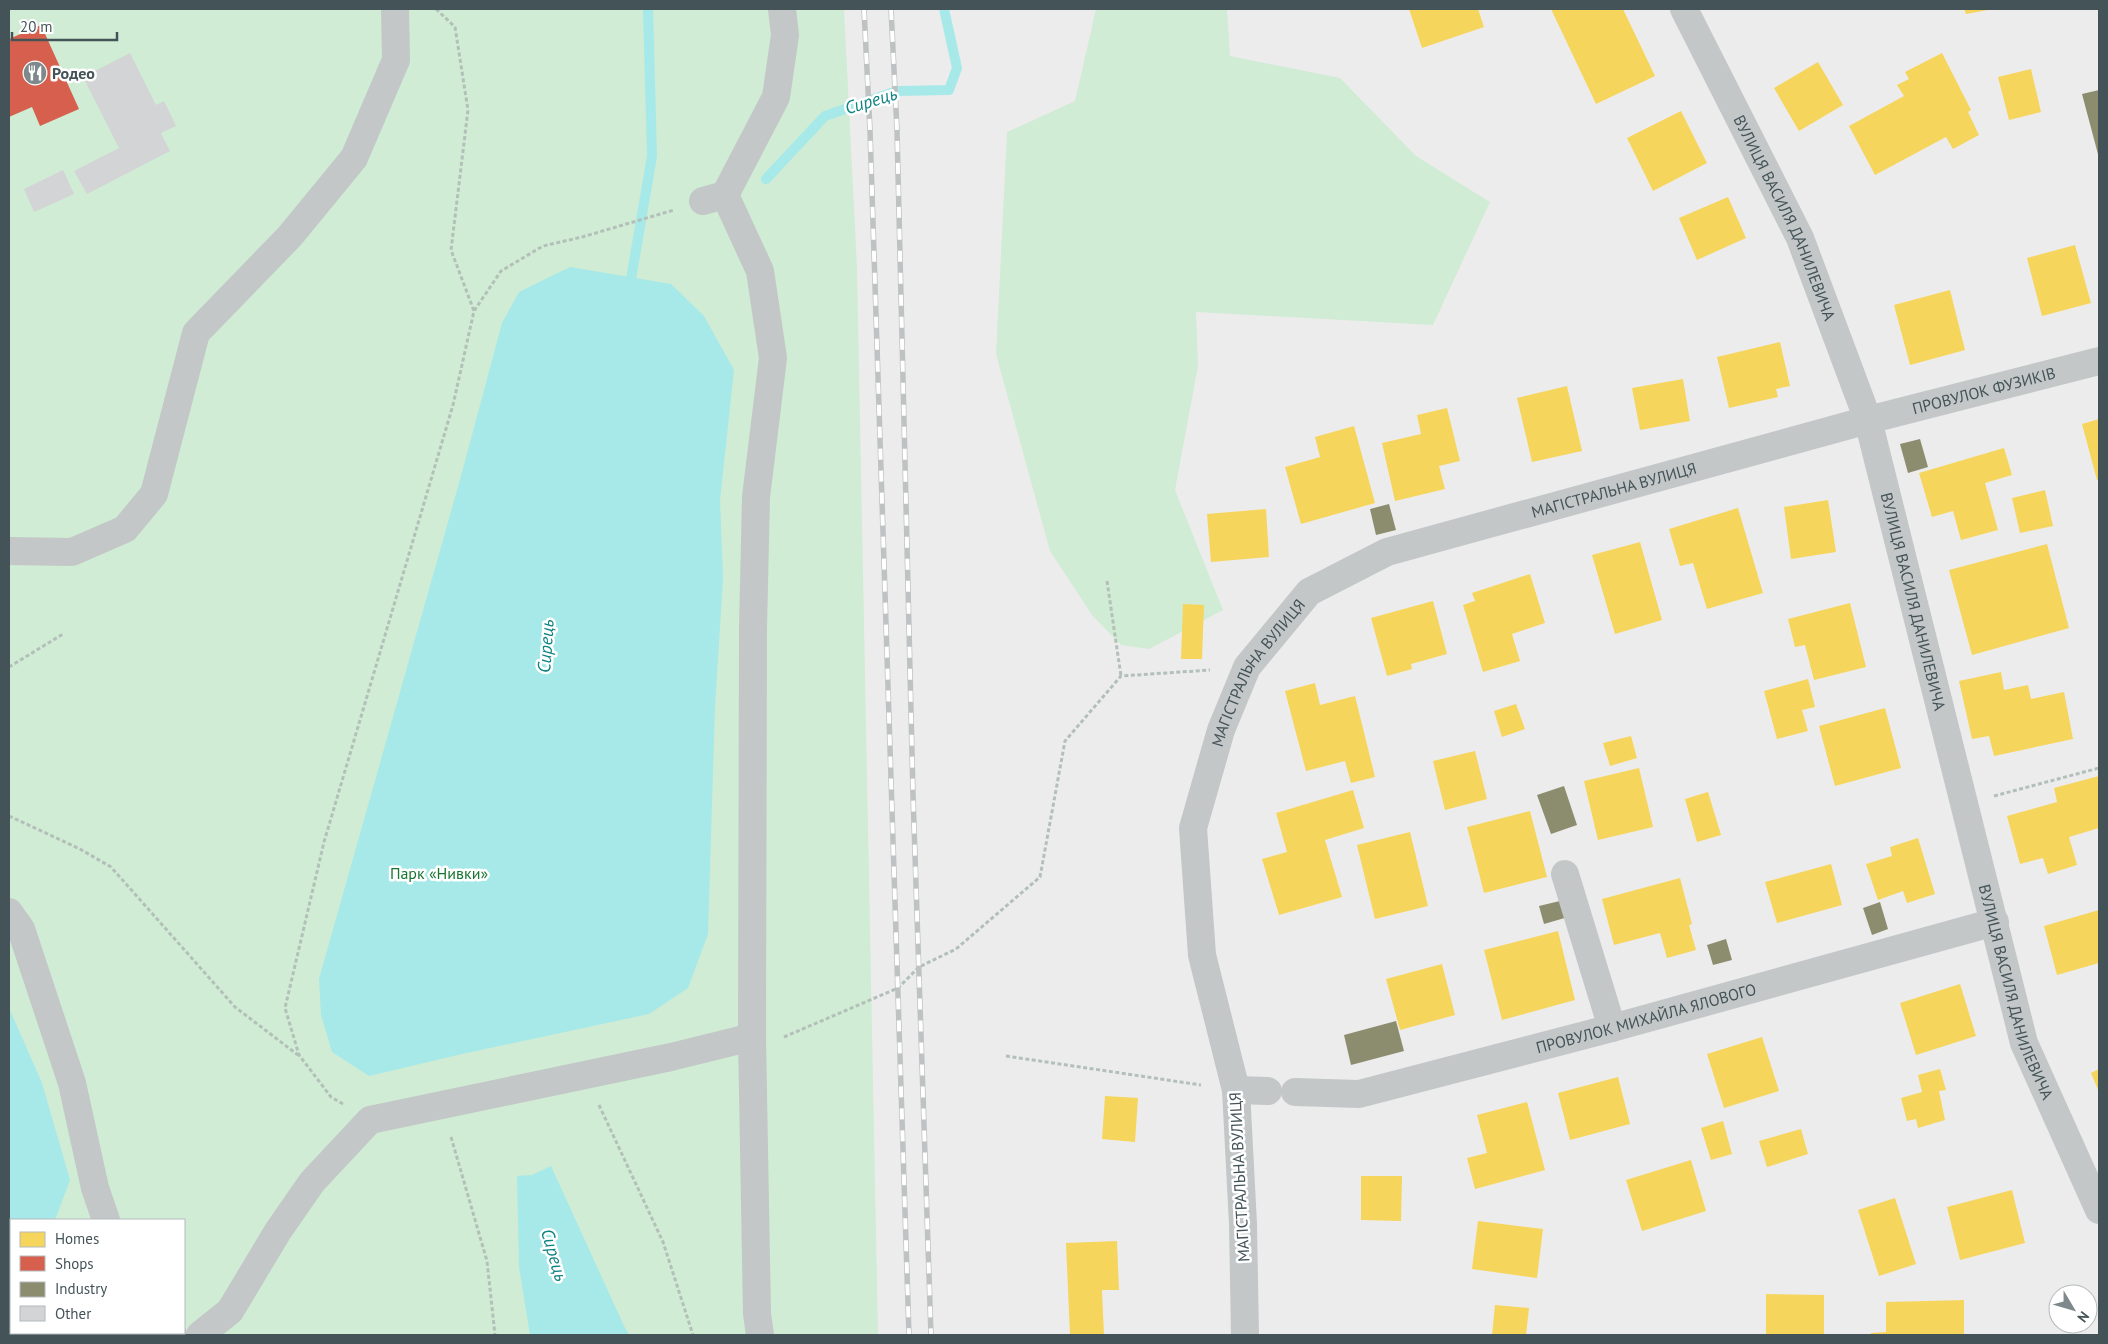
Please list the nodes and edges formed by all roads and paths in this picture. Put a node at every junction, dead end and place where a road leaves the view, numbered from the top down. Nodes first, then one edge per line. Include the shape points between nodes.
1 (395, 9) edge
2 (436, 9) edge
3 (782, 9) edge
4 (1684, 9) edge
5 (714, 198) junction
6 (474, 311) junction
7 (2099, 361) edge
8 (1868, 420) junction
9 (9, 551) edge
10 (1107, 581) dead end
11 (63, 634) dead end
12 (9, 667) edge
13 (1247, 667) junction
14 (1121, 676) junction
15 (2099, 768) edge
16 (1965, 804) junction
17 (9, 816) edge
18 (1565, 874) dead end
19 (9, 912) edge
20 (1995, 922) junction
21 (1612, 1028) junction
22 (752, 1037) junction
23 (299, 1055) junction
24 (1006, 1056) dead end
25 (585, 1075) junction
26 (1236, 1090) junction
27 (1268, 1091) dead end
28 (1307, 1092) dead end
29 (442, 1105) junction
30 (370, 1120) junction
31 (2099, 1210) edge
32 (106, 1219) edge
33 (200, 1335) edge
34 (495, 1335) edge
35 (693, 1335) edge
36 (760, 1335) edge
37 (1245, 1335) edge

1 - 9 street via 396,60 354,158 290,236 196,333 154,494 125,529 72,552
2 - 6 path via 456,27 468,110 451,250
3 - 5 street via 785,35 776,97
4 - 8 street, ВУЛИЦЯ ВАСИЛЯ ДАНИЛЕВИЧА via 1800,238
5 - 6 path via 543,246 501,271
5 - 22 street via 760,271 773,358 756,497
6 - 23 path via 452,405 324,842 287,999 285,1008
7 - 8 street, ПРОВУЛОК ФУЗИКІВ
8 - 13 street, МАГІСТРАЛЬНА ВУЛИЦЯ via 1387,552 1309,592
8 - 16 street, ВУЛИЦЯ ВАСИЛЯ ДАНИЛЕВИЧА
10 - 14 path
11 - 12 path
13 - 14 path
13 - 26 street, МАГІСТРАЛЬНА ВУЛИЦЯ via 1221,730 1192,828 1202,955
14 - 22 path via 1065,741 1040,877 956,949 918,967 898,988 775,1040
15 - 16 path
16 - 20 street, ВУЛИЦЯ ВАСИЛЯ ДАНИЛЕВИЧА
17 - 23 path via 111,867 235,1007
18 - 21 street
19 - 32 street via 21,929 72,1083 95,1188
20 - 21 street, ПРОВУЛОК МИХАЙЛА ЯЛОВОГО
20 - 31 street, ВУЛИЦЯ ВАСИЛЯ ДАНИЛЕВИЧА via 2024,1043
21 - 28 street, ПРОВУЛОК МИХАЙЛА ЯЛОВОГО via 1359,1094
22 - 25 street
22 - 36 street via 756,1304
23 - 30 path via 331,1097
24 - 26 path
25 - 29 street
25 - 35 path via 663,1242
26 - 27 street
26 - 37 street, МАГІСТРАЛЬНА ВУЛИЦЯ
29 - 30 street
29 - 34 path via 487,1262
30 - 33 street via 312,1182 230,1312

